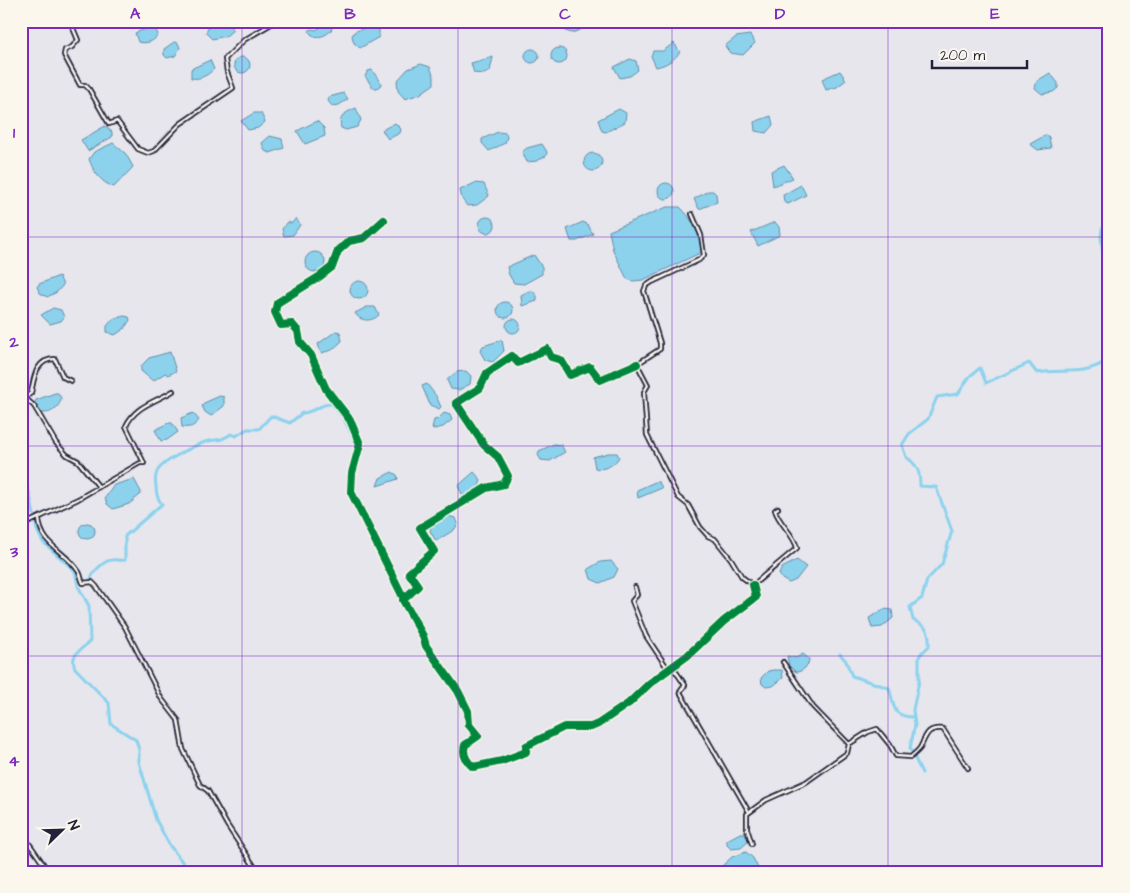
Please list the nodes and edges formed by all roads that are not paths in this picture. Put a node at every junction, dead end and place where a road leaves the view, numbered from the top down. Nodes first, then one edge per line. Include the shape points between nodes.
1 (70, 21) edge
2 (273, 23) dead end
3 (692, 214) dead end
4 (384, 220) dead end
5 (637, 364) junction
6 (71, 381) dead end
7 (21, 391) edge
8 (173, 391) dead end
9 (25, 398) junction
10 (99, 487) junction
11 (778, 508) dead end
12 (39, 520) junction
13 (21, 526) edge
14 (753, 585) junction
15 (635, 586) dead end
16 (404, 599) junction
17 (783, 662) dead end
18 (672, 666) junction
19 (668, 669) junction
20 (848, 744) junction
21 (968, 768) dead end
22 (749, 812) junction
23 (21, 832) edge
24 (752, 844) dead end
25 (49, 872) edge
26 (258, 872) edge

1 - 2 street via 78,40 64,54 80,85 89,89 110,124 117,121 138,149 148,153 154,151 180,124 233,88 225,59 244,40
3 - 5 street via 701,235 704,254 699,260 646,286 644,291 660,349
4 - 16 street via 364,238 349,241 338,252 332,267 277,303 275,312 282,325 292,324 298,331 300,342 311,355 326,389 350,420 361,447 352,473 351,492
5 - 14 street via 648,385 644,392 647,435 678,497 688,505 700,527 731,559 742,577
5 - 16 street via 600,380 590,367 570,375 547,349 518,362 512,356 487,373 480,388 456,403 484,445 498,457 508,476 504,484 486,488 420,528 434,551 409,572 418,586
6 - 9 street via 63,378 55,359 51,358 33,374 31,393
7 - 9 street
8 - 10 street via 144,405 126,426 144,463
9 - 10 street via 34,406 56,443
10 - 12 street
11 - 14 street via 776,516 796,541 797,548
12 - 13 street
12 - 26 street via 43,538 76,569 83,583 92,582 96,586 125,627 161,698 178,720 183,749 200,785 208,791
14 - 18 street via 756,597
15 - 19 street via 637,595 632,601 642,628
16 - 19 street via 426,646 468,711 469,725 478,736 464,744 463,750 473,767 518,756 526,752 526,746 564,728 591,728 629,703
17 - 20 street via 813,707
18 - 19 street
18 - 22 street via 685,685 680,692 686,704
20 - 21 street via 877,729 896,756 912,756 926,735 937,728 943,729
20 - 22 street via 847,753 812,778
22 - 24 street via 747,829
23 - 25 street

